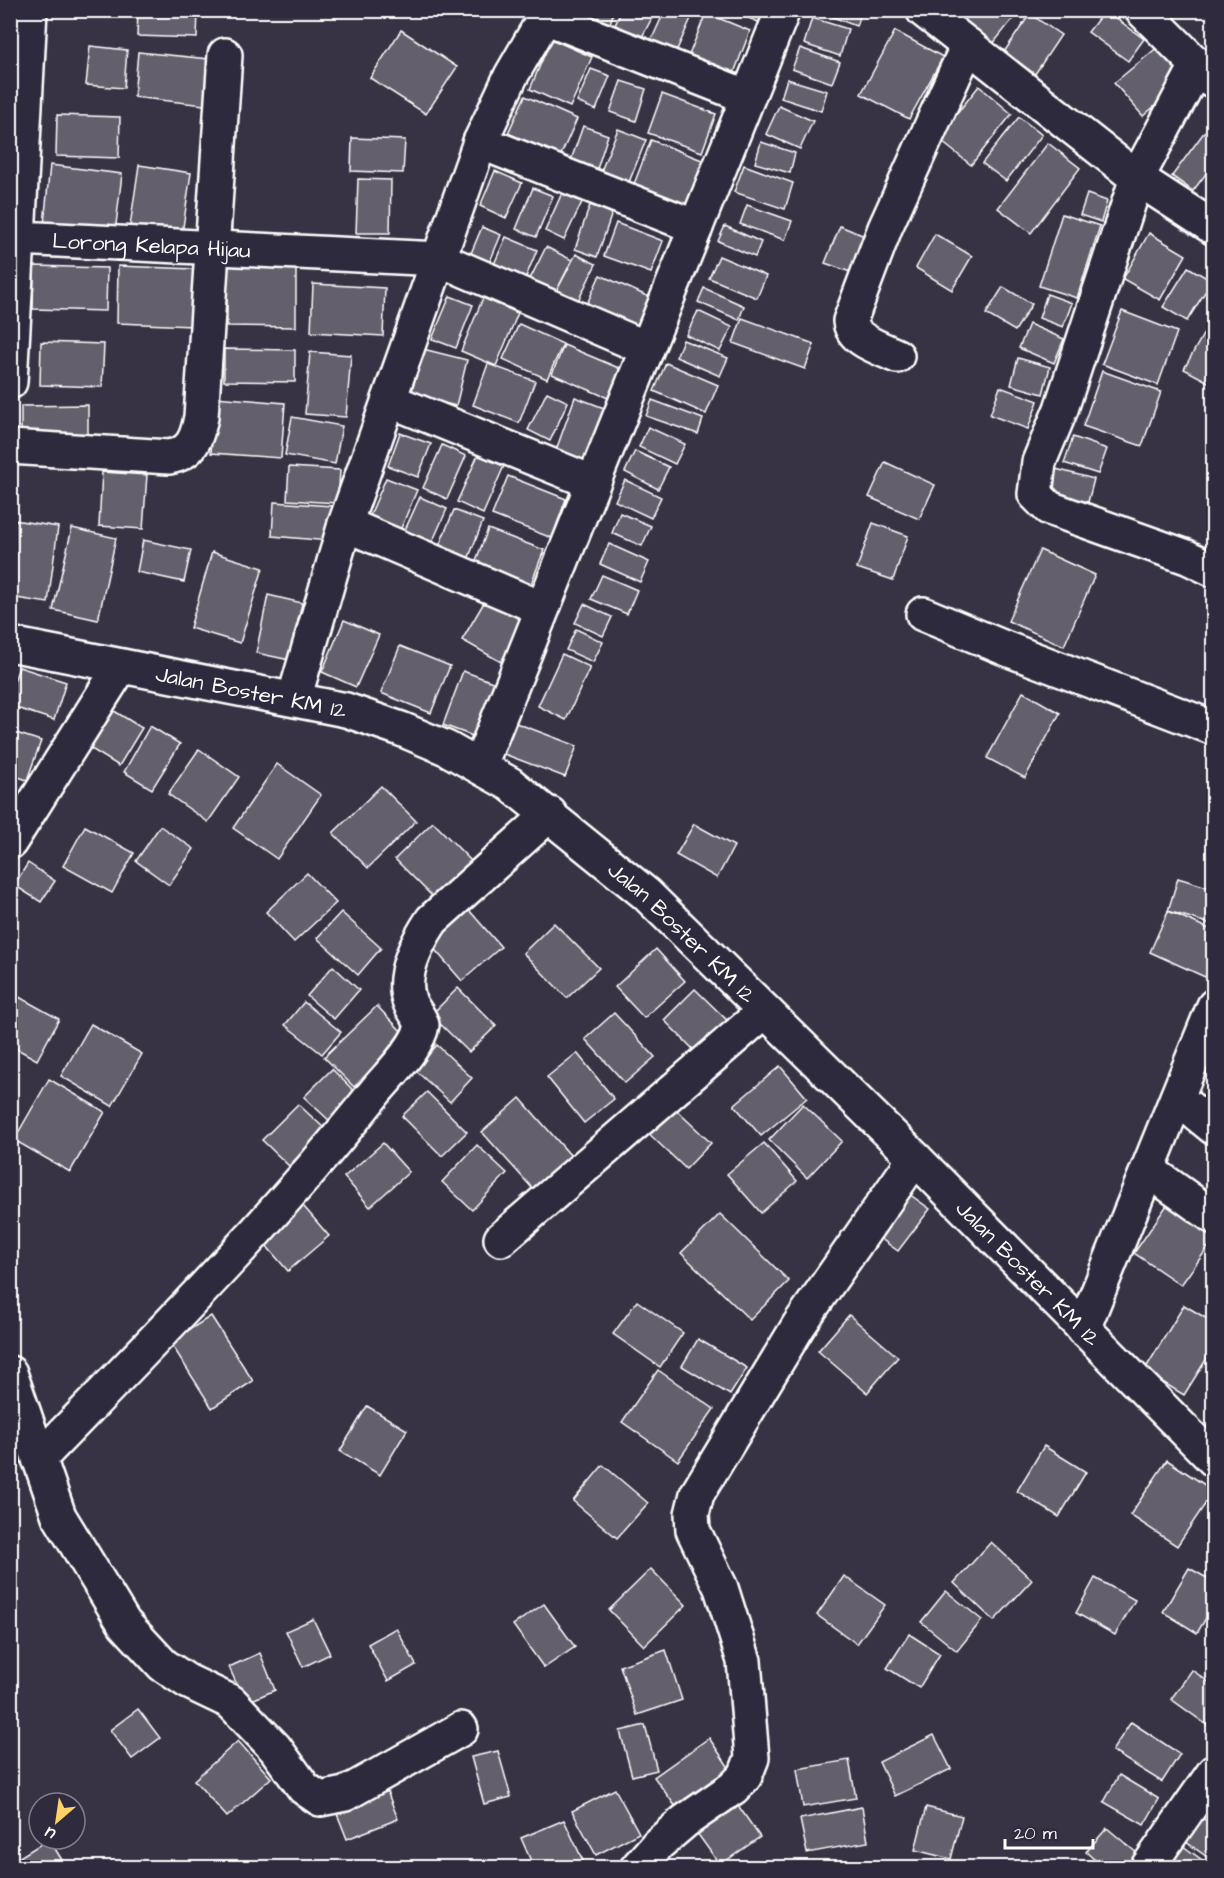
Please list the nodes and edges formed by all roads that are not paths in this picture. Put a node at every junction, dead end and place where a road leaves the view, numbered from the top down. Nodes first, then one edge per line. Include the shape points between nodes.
1 (30, 10) edge
2 (783, 10) edge
3 (922, 10) edge
4 (1142, 10) edge
5 (547, 14) edge
6 (968, 45) junction
7 (225, 55) dead end
8 (1206, 73) edge
9 (748, 97) junction
10 (480, 142) junction
11 (1137, 178) junction
12 (696, 227) junction
13 (1214, 228) edge
14 (14, 237) edge
15 (212, 248) junction
16 (438, 259) junction
17 (646, 348) junction
18 (897, 356) dead end
19 (10, 382) edge
20 (389, 400) junction
21 (10, 447) edge
22 (592, 482) junction
23 (345, 524) junction
24 (1214, 570) edge
25 (541, 608) junction
26 (923, 614) dead end
27 (10, 644) edge
28 (121, 666) junction
29 (294, 699) junction
30 (1214, 728) edge
31 (480, 765) junction
32 (550, 814) junction
33 (10, 842) edge
34 (1214, 1006) edge
35 (765, 1011) junction
36 (1177, 1098) junction
37 (1214, 1128) edge
38 (915, 1158) junction
39 (1148, 1170) junction
40 (1214, 1217) edge
41 (501, 1239) dead end
42 (1083, 1329) junction
43 (10, 1373) edge
44 (39, 1459) junction
45 (1214, 1460) edge
46 (461, 1730) dead end
47 (1214, 1772) edge
48 (637, 1868) edge
49 (1147, 1868) edge

1 - 14 street, Lorong Kelapa Hijau
2 - 9 street
3 - 6 street
4 - 8 street
5 - 9 street
5 - 10 street via 511,76
6 - 11 street
6 - 18 street via 885,228 852,314 851,327 858,336
7 - 15 street
8 - 11 street
9 - 12 street
10 - 12 street
10 - 16 street
11 - 13 street
11 - 24 street via 1061,409 1039,462 1035,494 1049,508
12 - 17 street
14 - 15 street, Lorong Kelapa Hijau
14 - 19 street
15 - 16 street, Lorong Kelapa Hijau
15 - 21 street via 201,417 195,441 188,450 169,457
16 - 17 street
16 - 20 street
17 - 22 street
20 - 22 street
20 - 23 street
22 - 25 street
23 - 25 street
23 - 29 street
25 - 31 street
26 - 30 street
27 - 28 street, Jalan Boster KM 12
28 - 29 street, Jalan Boster KM 12
28 - 33 street
29 - 31 street, Jalan Boster KM 12 via 346,710 401,729
31 - 32 street, Jalan Boster KM 12
32 - 35 street, Jalan Boster KM 12 via 646,894
32 - 44 street via 432,920 422,934 412,956 409,977 409,1001 422,1025 413,1045 194,1299
34 - 36 street
35 - 38 street, Jalan Boster KM 12
35 - 41 street
36 - 37 street
36 - 39 street
38 - 42 street, Jalan Boster KM 12
38 - 48 street via 799,1325 697,1494 693,1530 721,1588 744,1660 752,1758 745,1776 733,1788 685,1821
39 - 40 street
39 - 42 street
42 - 45 street, Jalan Boster KM 12
43 - 44 street
44 - 46 street via 59,1516 124,1623 163,1665 231,1702 275,1748 304,1788 320,1799 345,1794
47 - 49 street

